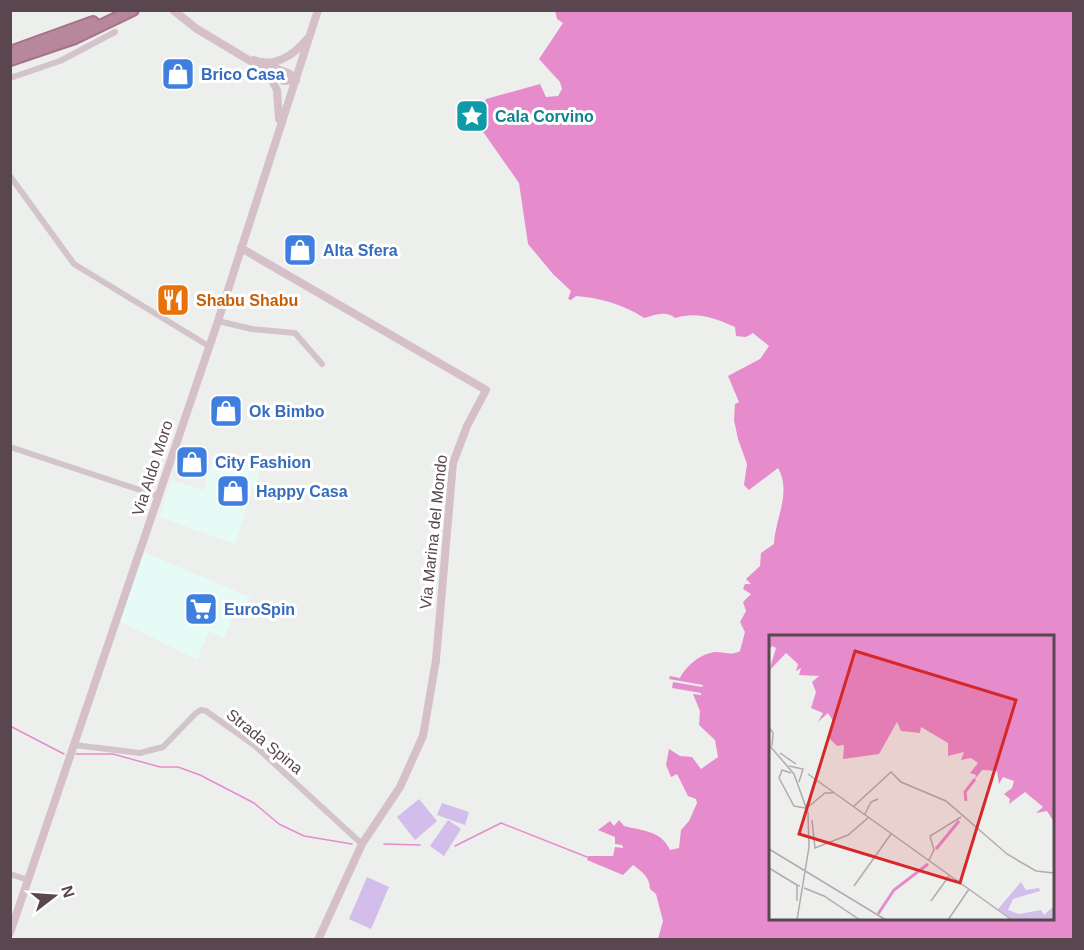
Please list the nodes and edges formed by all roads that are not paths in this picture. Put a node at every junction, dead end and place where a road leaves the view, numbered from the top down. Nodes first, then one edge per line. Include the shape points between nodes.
1 (118, 10) edge
2 (133, 10) edge
3 (173, 10) edge
4 (318, 10) edge
5 (116, 32) dead end
6 (310, 37) junction
7 (10, 52) edge
8 (245, 56) junction
9 (10, 60) edge
10 (260, 62) junction
11 (267, 71) junction
12 (10, 78) edge
13 (296, 80) junction
14 (278, 135) junction
15 (10, 176) edge
16 (241, 248) junction
17 (218, 321) junction
18 (207, 345) junction
19 (322, 364) dead end
20 (10, 447) edge
21 (158, 496) junction
22 (74, 745) junction
23 (362, 844) junction
24 (10, 874) edge
25 (28, 880) junction
26 (10, 933) edge
27 (318, 939) edge

1 - 7 highway
2 - 9 highway via 75,38
3 - 8 main road via 197,29
4 - 6 main road, Via Aldo Moro
5 - 12 street via 60,62
6 - 10 main road via 287,58
6 - 13 main road, Via Aldo Moro
8 - 10 main road
8 - 11 main road
10 - 13 main road
11 - 13 main road via 284,81
11 - 14 main road via 279,100
13 - 14 main road, Via Aldo Moro
14 - 16 main road, Via Aldo Moro
15 - 18 street via 74,264
16 - 17 main road, Via Aldo Moro
16 - 23 main road, Via Marina del Mondo via 486,390 453,463 436,660 423,736 400,787
17 - 18 main road, Via Aldo Moro
17 - 19 street via 295,333
18 - 21 main road, Via Aldo Moro
20 - 21 street
21 - 22 main road, Via Aldo Moro
22 - 23 street, Strada Spina via 140,753 163,747 196,713 206,711 254,745
22 - 25 main road, Via Aldo Moro
23 - 27 main road, Via Marina del Mondo
24 - 25 street
25 - 26 main road, Via Aldo Moro

